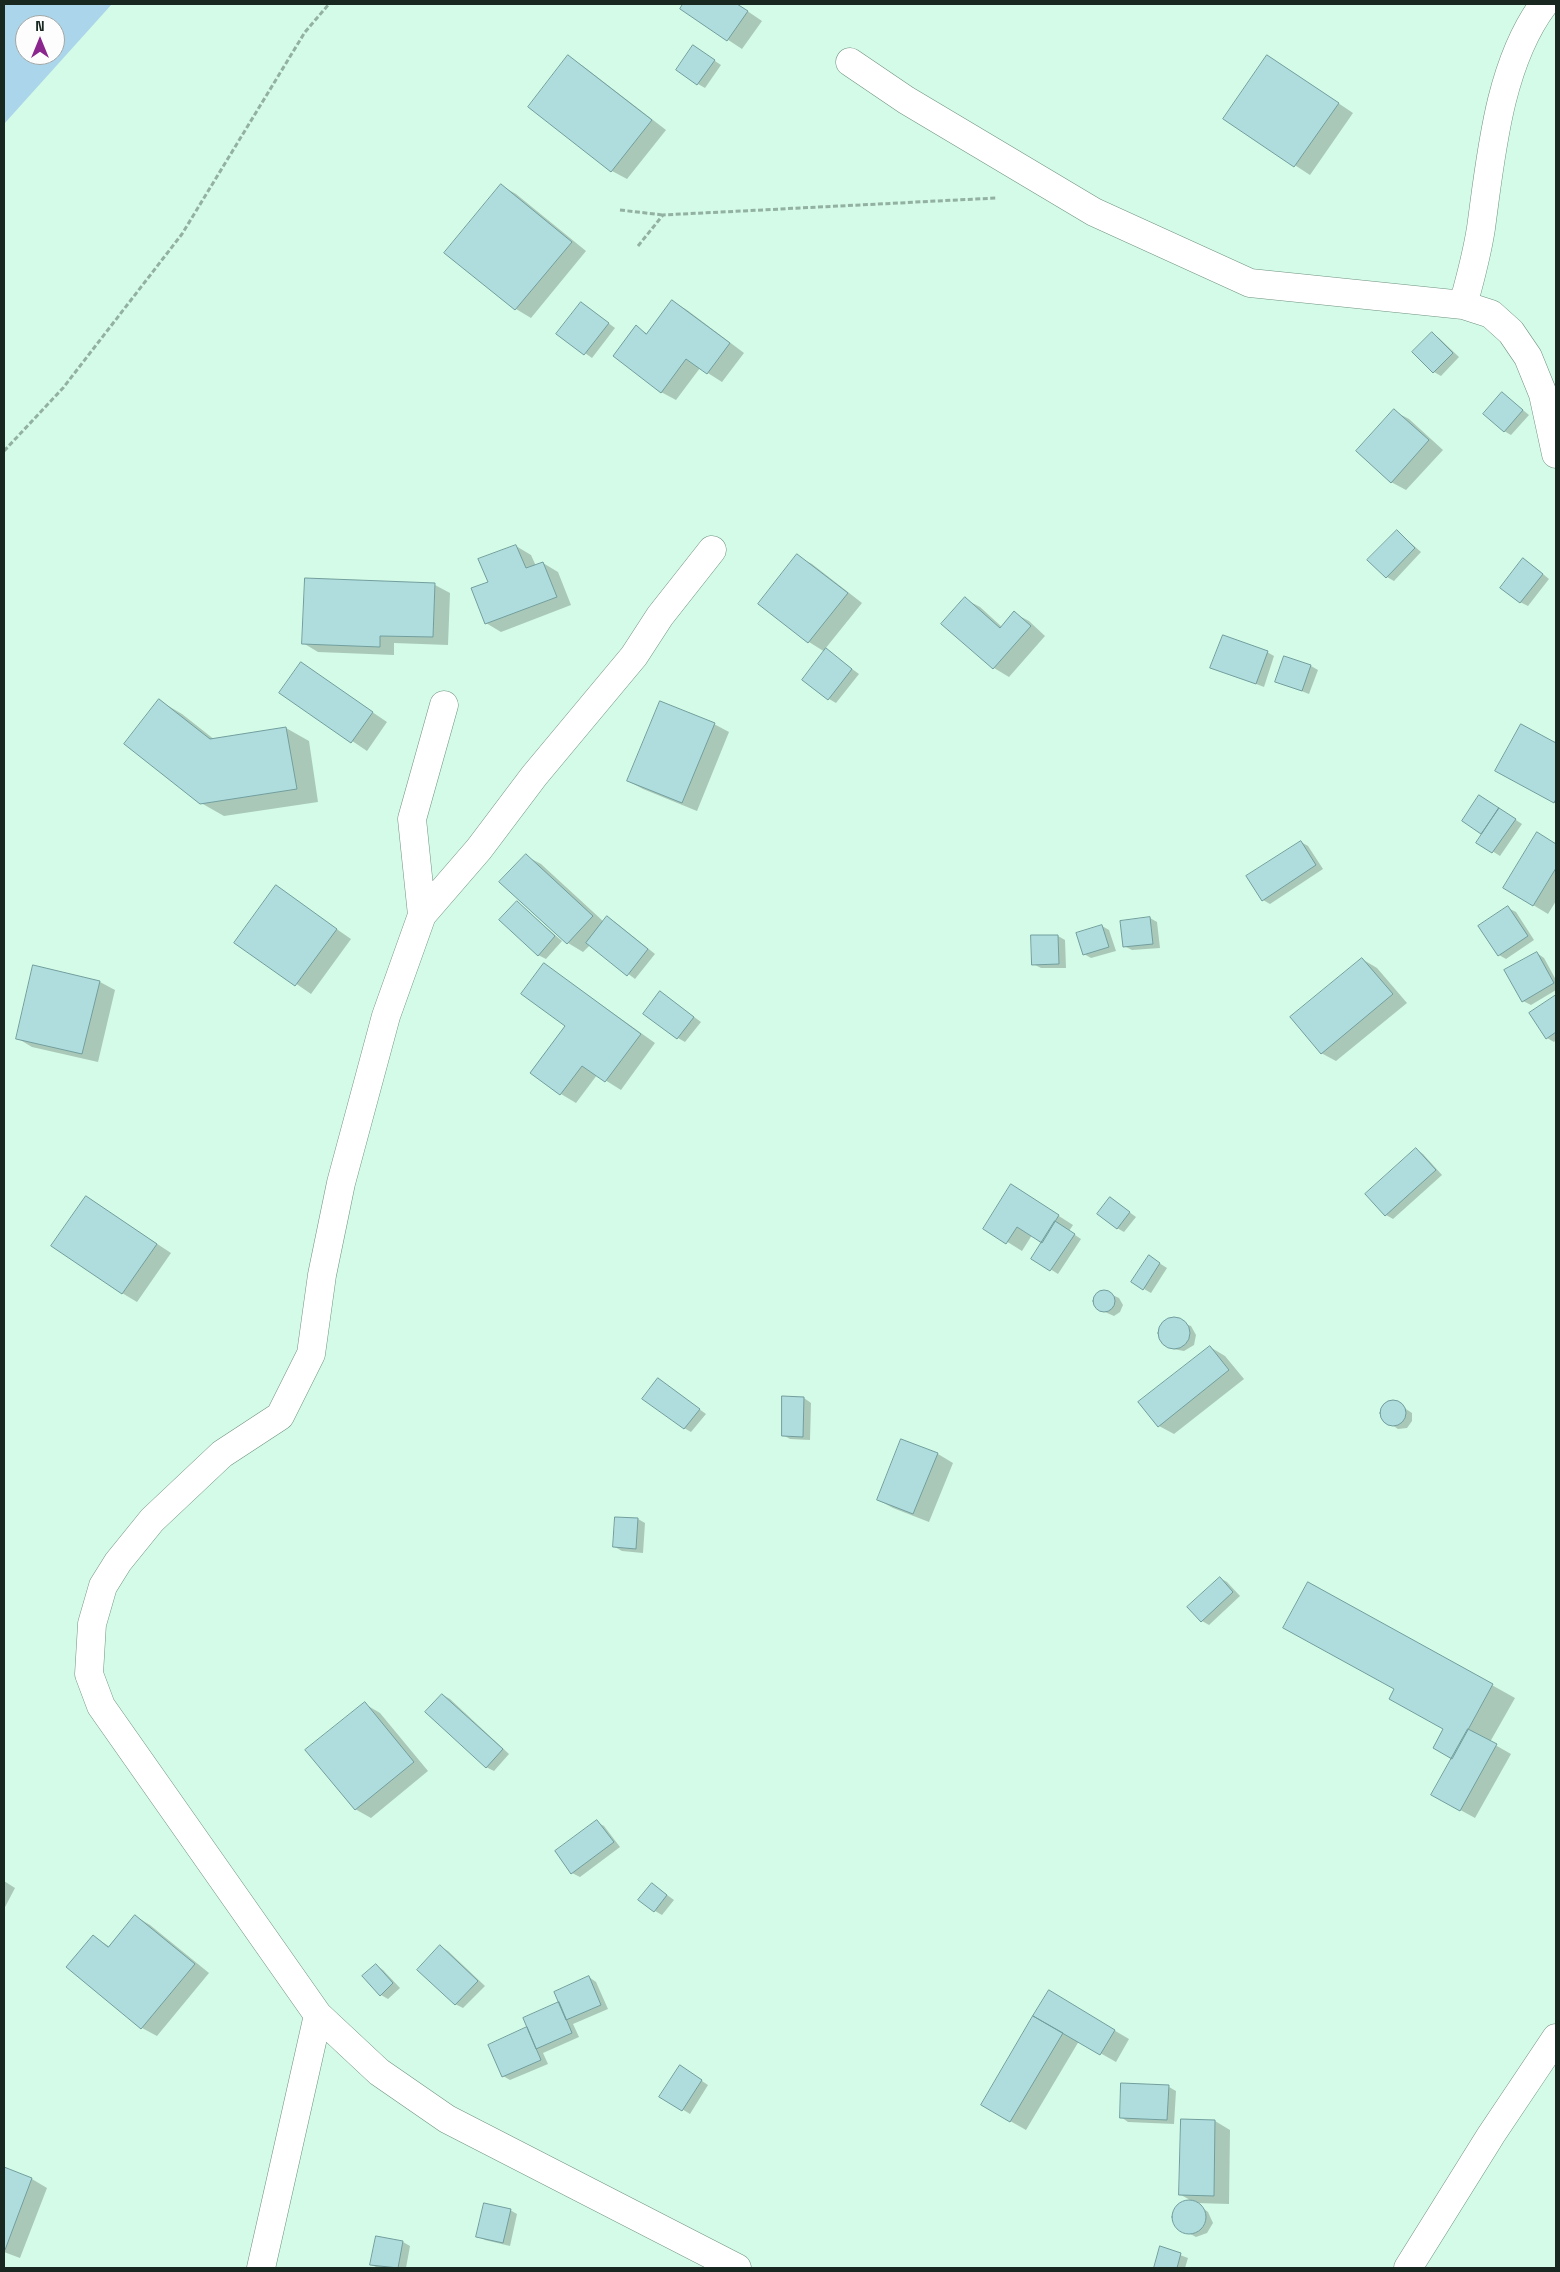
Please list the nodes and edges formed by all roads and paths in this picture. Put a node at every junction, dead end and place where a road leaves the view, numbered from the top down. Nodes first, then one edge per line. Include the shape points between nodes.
1 (329, 4) edge
2 (1544, 4) edge
3 (850, 62) dead end
4 (1005, 197) dead end
5 (620, 210) dead end
6 (663, 215) junction
7 (638, 246) dead end
8 (1463, 305) junction
9 (4, 450) edge
10 (1556, 454) edge
11 (712, 550) dead end
12 (444, 705) dead end
13 (422, 915) junction
14 (318, 2015) junction
15 (1556, 2038) edge
16 (261, 2268) edge
17 (737, 2268) edge
18 (1408, 2268) edge

1 - 9 path via 305,32 182,234 63,388
2 - 8 street via 1530,22 1502,96 1484,191 1481,228
3 - 8 street via 906,100 1094,212 1250,282
4 - 6 path
5 - 6 path
6 - 7 path
8 - 10 street via 1491,314 1511,332 1528,357 1543,394
11 - 13 street via 660,616 634,656
12 - 13 street via 412,819
13 - 14 street via 386,1016 341,1183 322,1275 311,1354 280,1416 222,1454 152,1520 103,1586 92,1624 88,1674 101,1706
14 - 16 street
14 - 17 street via 379,2072 447,2119
15 - 18 street

